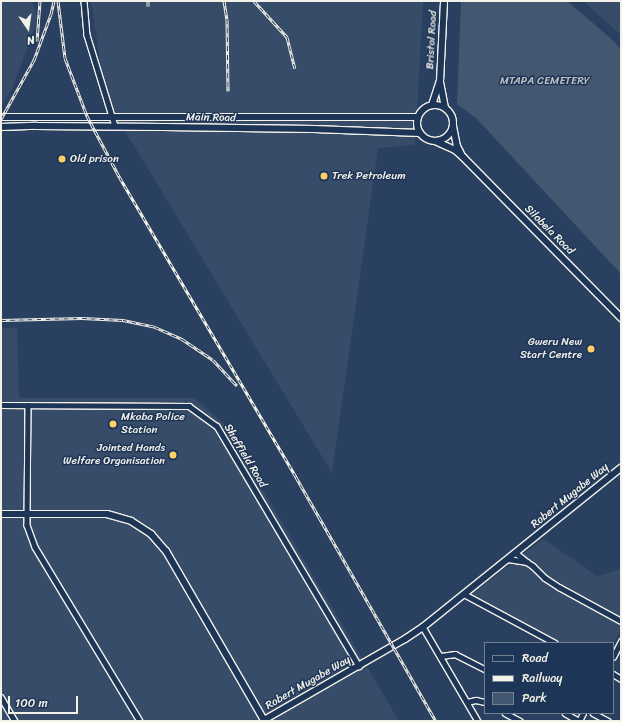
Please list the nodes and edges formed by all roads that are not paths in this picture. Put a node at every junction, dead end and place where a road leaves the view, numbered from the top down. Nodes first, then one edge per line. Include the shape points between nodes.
1 (84, 1) edge
2 (444, 1) edge
3 (440, 81) junction
4 (432, 105) junction
5 (445, 108) junction
6 (111, 116) junction
7 (1, 117) edge
8 (195, 117) junction
9 (418, 117) junction
10 (453, 125) junction
11 (115, 126) junction
12 (1, 127) edge
13 (196, 127) junction
14 (420, 133) junction
15 (435, 141) junction
16 (463, 157) junction
17 (621, 318) edge
18 (1, 406) edge
19 (28, 406) junction
20 (621, 468) edge
21 (1, 514) edge
22 (26, 514) junction
23 (516, 553) junction
24 (508, 559) junction
25 (527, 562) junction
26 (464, 594) junction
27 (621, 621) edge
28 (423, 627) junction
29 (621, 641) edge
30 (553, 642) edge
31 (614, 655) edge
32 (441, 656) junction
33 (359, 666) junction
34 (484, 668) edge
35 (1, 697) edge
36 (467, 702) junction
37 (484, 702) edge
38 (507, 714) edge
39 (567, 714) edge
40 (595, 714) edge
41 (264, 720) edge
42 (15, 721) edge
43 (140, 721) edge
44 (478, 721) edge
45 (520, 721) edge
46 (579, 721) edge
47 (608, 721) edge

1 - 6 street via 87,35
2 - 3 main road, Bristol Road
3 - 4 main road, Bristol Road
3 - 5 main road, Bristol Road
4 - 5 main road
4 - 9 main road via 421,111
5 - 10 main road via 452,115
6 - 7 main road, Main Road
6 - 8 main road, Main Road
6 - 11 street
8 - 9 main road, Main Road
8 - 13 main road
9 - 14 main road
10 - 15 main road via 447,136
10 - 16 main road, Silobela Road via 457,146
11 - 12 main road, Main Road
11 - 13 main road, Main Road
13 - 14 main road, Main Road
14 - 15 main road
15 - 16 main road, Silobela Road via 456,150
16 - 17 main road, Silobela Road
18 - 19 street, Sheffield Road
19 - 22 street
19 - 33 street, Sheffield Road via 189,406 217,426
20 - 23 main road, Robert Mugabe Way
21 - 22 main road, Robert Mugabe Way
22 - 41 main road, Robert Mugabe Way via 107,514 125,519 151,534 166,551
22 - 43 street via 35,547
23 - 24 main road, Robert Mugabe Way
23 - 25 street
24 - 25 street
24 - 26 main road, Robert Mugabe Way
25 - 27 street via 559,587
26 - 28 main road, Robert Mugabe Way
26 - 30 street
28 - 32 street
28 - 33 main road, Robert Mugabe Way
29 - 31 street
32 - 34 street via 455,654
32 - 36 street
33 - 41 main road, Robert Mugabe Way
35 - 42 street
36 - 37 street
36 - 44 street
38 - 45 street
39 - 46 street
40 - 47 street

